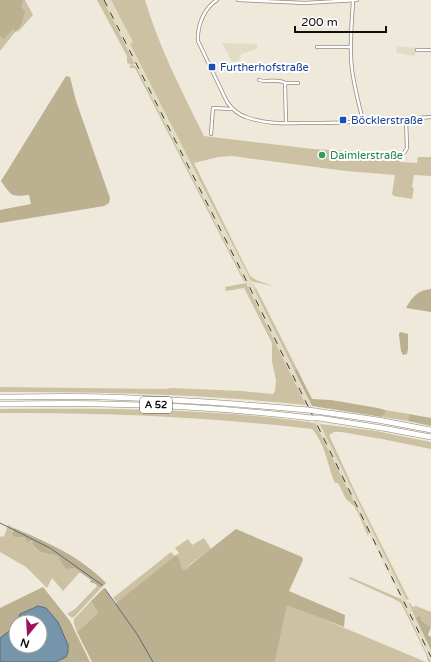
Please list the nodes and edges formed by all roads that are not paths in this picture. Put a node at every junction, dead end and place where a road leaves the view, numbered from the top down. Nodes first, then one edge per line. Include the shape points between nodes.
1 (210, 0) edge
2 (216, 0) edge
3 (238, 0) edge
4 (354, 0) edge
5 (357, 0) edge
6 (212, 2) junction
7 (315, 2) edge
8 (317, 47) dead end
9 (351, 47) junction
10 (417, 50) dead end
11 (431, 50) edge
12 (259, 80) dead end
13 (285, 83) junction
14 (298, 83) dead end
15 (232, 109) junction
16 (431, 118) edge
17 (406, 119) junction
18 (363, 121) junction
19 (286, 123) junction
20 (211, 134) dead end
21 (404, 153) dead end
22 (0, 397) edge
23 (0, 404) edge
24 (431, 430) edge
25 (431, 437) edge

1 - 6 street
2 - 6 street
3 - 7 street
4 - 5 street
4 - 7 street
4 - 9 street
6 - 15 street via 201,21 198,41
8 - 9 street
9 - 18 street via 354,80
10 - 11 street
12 - 13 street
13 - 14 street
13 - 19 street
15 - 19 street via 251,119
15 - 20 street via 214,108
16 - 17 street
17 - 18 street
17 - 21 street
18 - 19 street
22 - 24 highway, A 52, bridge via 103,397 234,403 316,411
23 - 25 highway, A 52, bridge via 175,406 261,412 319,418

